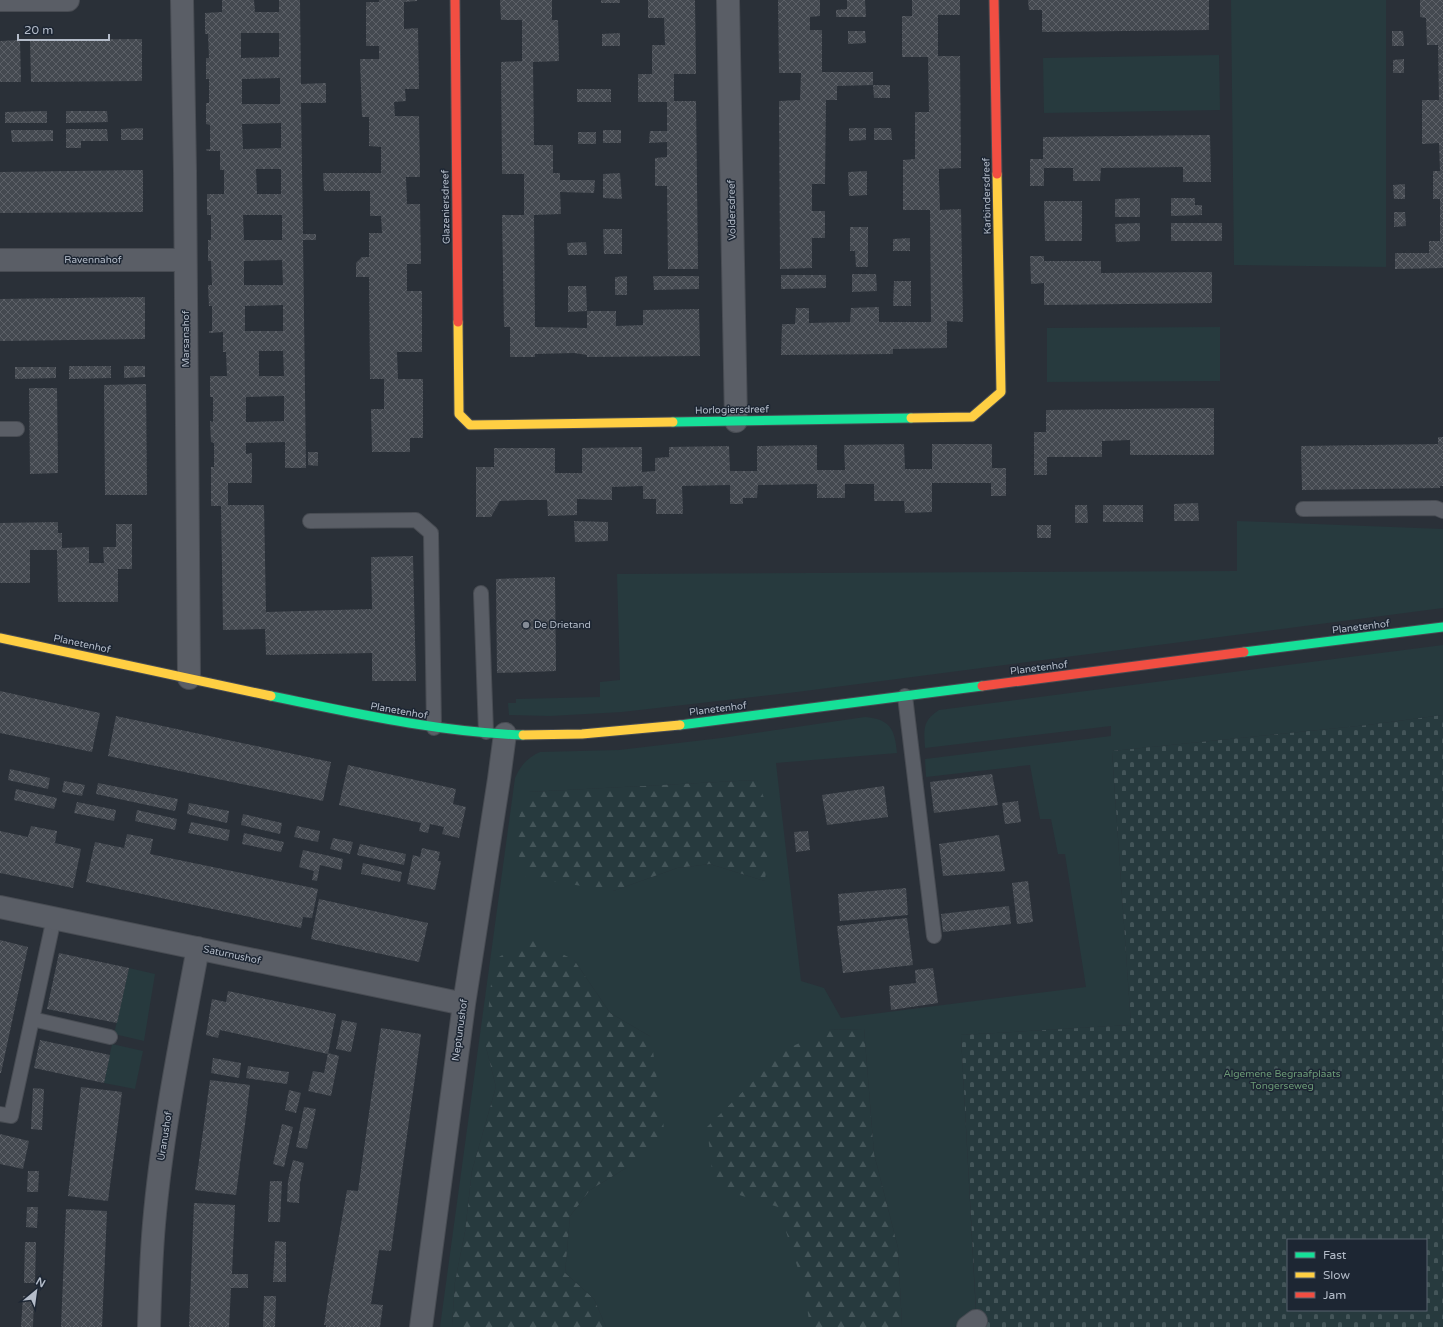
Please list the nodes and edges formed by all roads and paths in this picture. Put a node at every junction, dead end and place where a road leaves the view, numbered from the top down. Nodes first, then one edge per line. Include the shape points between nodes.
1 (0, 0) edge
2 (68, 0) edge
3 (182, 0) edge
4 (455, 0) edge
5 (728, 0) edge
6 (994, 0) edge
7 (0, 260) edge
8 (185, 260) junction
9 (1001, 392) joint
10 (459, 414) joint
11 (736, 421) junction
12 (0, 429) edge
13 (17, 429) dead end
14 (1303, 509) dead end
15 (1443, 511) edge
16 (310, 521) dead end
17 (481, 593) dead end
18 (1443, 627) edge
19 (0, 638) edge
20 (189, 678) junction
21 (905, 696) junction
22 (434, 728) junction
23 (495, 733) junction
24 (0, 907) edge
25 (54, 918) junction
26 (934, 936) dead end
27 (198, 948) junction
28 (464, 1004) junction
29 (32, 1020) junction
30 (110, 1037) dead end
31 (0, 1114) edge
32 (149, 1327) edge
33 (421, 1327) edge

1 - 2 street
3 - 8 street, Marsanahof
4 - 10 street, Glazeniersdreef
5 - 11 street, Voldersdreef
6 - 9 street, Karbindersdreef
7 - 8 street, Ravennahof
8 - 20 street, Marsanahof
9 - 11 street, Horlogiersdreef via 972,417
10 - 11 street, Horlogiersdreef via 470,425
12 - 13 lane
14 - 15 lane via 1436,508
16 - 22 lane via 416,520 431,533
17 - 23 lane
18 - 21 street, Planetenhof
19 - 20 street, Planetenhof
20 - 22 street, Planetenhof
21 - 23 street, Planetenhof via 678,725 550,735
21 - 26 lane
22 - 23 street, Planetenhof
23 - 28 street, Neptunushof via 499,779
24 - 25 street, Saturnushof
25 - 27 street, Saturnushof
25 - 29 lane
27 - 28 street, Saturnushof
27 - 32 street, Uranushof via 161,1162 154,1224
28 - 33 street, Neptunushof
29 - 30 lane
29 - 31 lane via 11,1116

